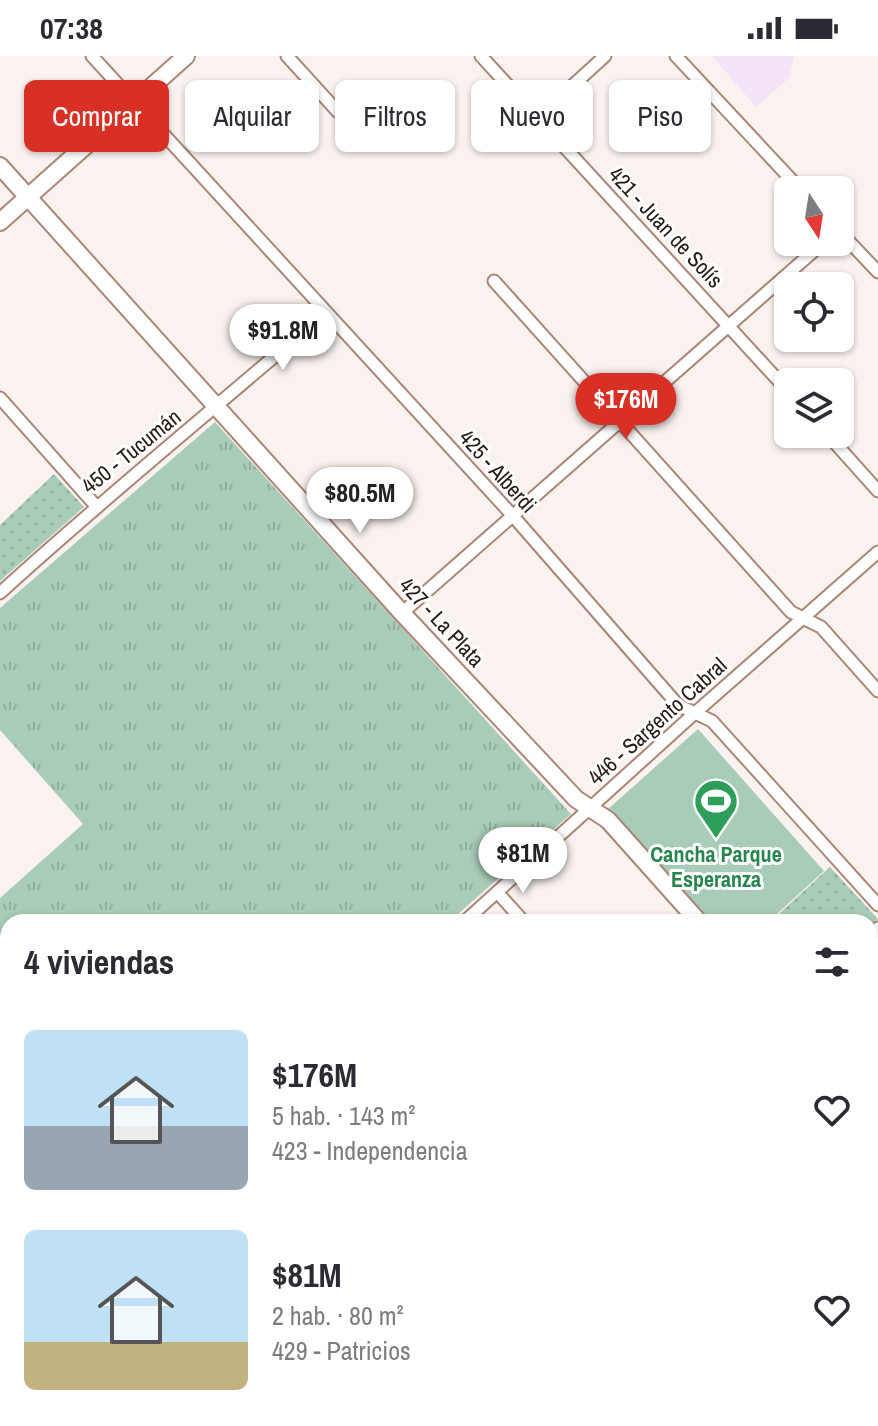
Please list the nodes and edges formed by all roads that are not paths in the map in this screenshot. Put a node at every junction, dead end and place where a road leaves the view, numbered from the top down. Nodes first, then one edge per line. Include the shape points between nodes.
1 (92, 56) edge
2 (186, 56) edge
3 (287, 56) edge
4 (481, 56) edge
5 (605, 56) edge
6 (676, 56) edge
7 (114, 80) edge
8 (160, 80) edge
9 (503, 80) edge
10 (579, 80) edge
11 (335, 109) edge
12 (169, 140) edge
13 (79, 152) edge
14 (568, 152) edge
15 (0, 166) edge
16 (788, 176) edge
17 (28, 197) junction
18 (0, 222) edge
19 (854, 247) edge
20 (808, 256) edge
21 (878, 272) edge
22 (494, 281) dead end
23 (326, 312) junction
24 (729, 326) junction
25 (774, 376) edge
26 (0, 398) edge
27 (218, 406) junction
28 (621, 422) junction
29 (840, 448) edge
30 (878, 491) edge
31 (96, 506) junction
32 (513, 516) junction
33 (878, 552) edge
34 (0, 593) edge
35 (402, 613) junction
36 (804, 619) junction
37 (878, 691) edge
38 (696, 712) junction
39 (589, 809) junction
40 (497, 892) junction
41 (878, 905) edge
42 (473, 914) edge
43 (517, 914) edge
44 (692, 914) edge

1 - 7 street, 425 - Alberdi
2 - 8 street
3 - 11 street
4 - 9 street, 421 - Juan de Solís
5 - 10 street
6 - 16 street
12 - 23 street, 425 - Alberdi
13 - 17 street
14 - 24 street, 421 - Juan de Solís
15 - 17 street, 427 - La Plata
17 - 18 street
17 - 27 street, 427 - La Plata
19 - 21 street
20 - 24 street
22 - 28 street
23 - 27 street, 450 - Tucumán
23 - 32 street, 425 - Alberdi
24 - 25 street, 421 - Juan de Solís
24 - 28 street
26 - 31 street
27 - 31 street, 450 - Tucumán
27 - 35 street, 427 - La Plata
28 - 32 street
28 - 36 street via 791,612
29 - 30 street
31 - 34 street, 450 - Tucumán
32 - 35 street
32 - 38 street, 425 - Alberdi via 678,705
33 - 36 street, 446 - Sargento Cabral
35 - 39 street, 427 - La Plata
36 - 37 street via 821,627
36 - 38 street, 446 - Sargento Cabral
38 - 39 street, 446 - Sargento Cabral
38 - 41 street, 425 - Alberdi via 712,721
39 - 40 street, 446 - Sargento Cabral
39 - 44 street, 427 - La Plata via 608,820
40 - 42 street, 446 - Sargento Cabral
40 - 43 street

